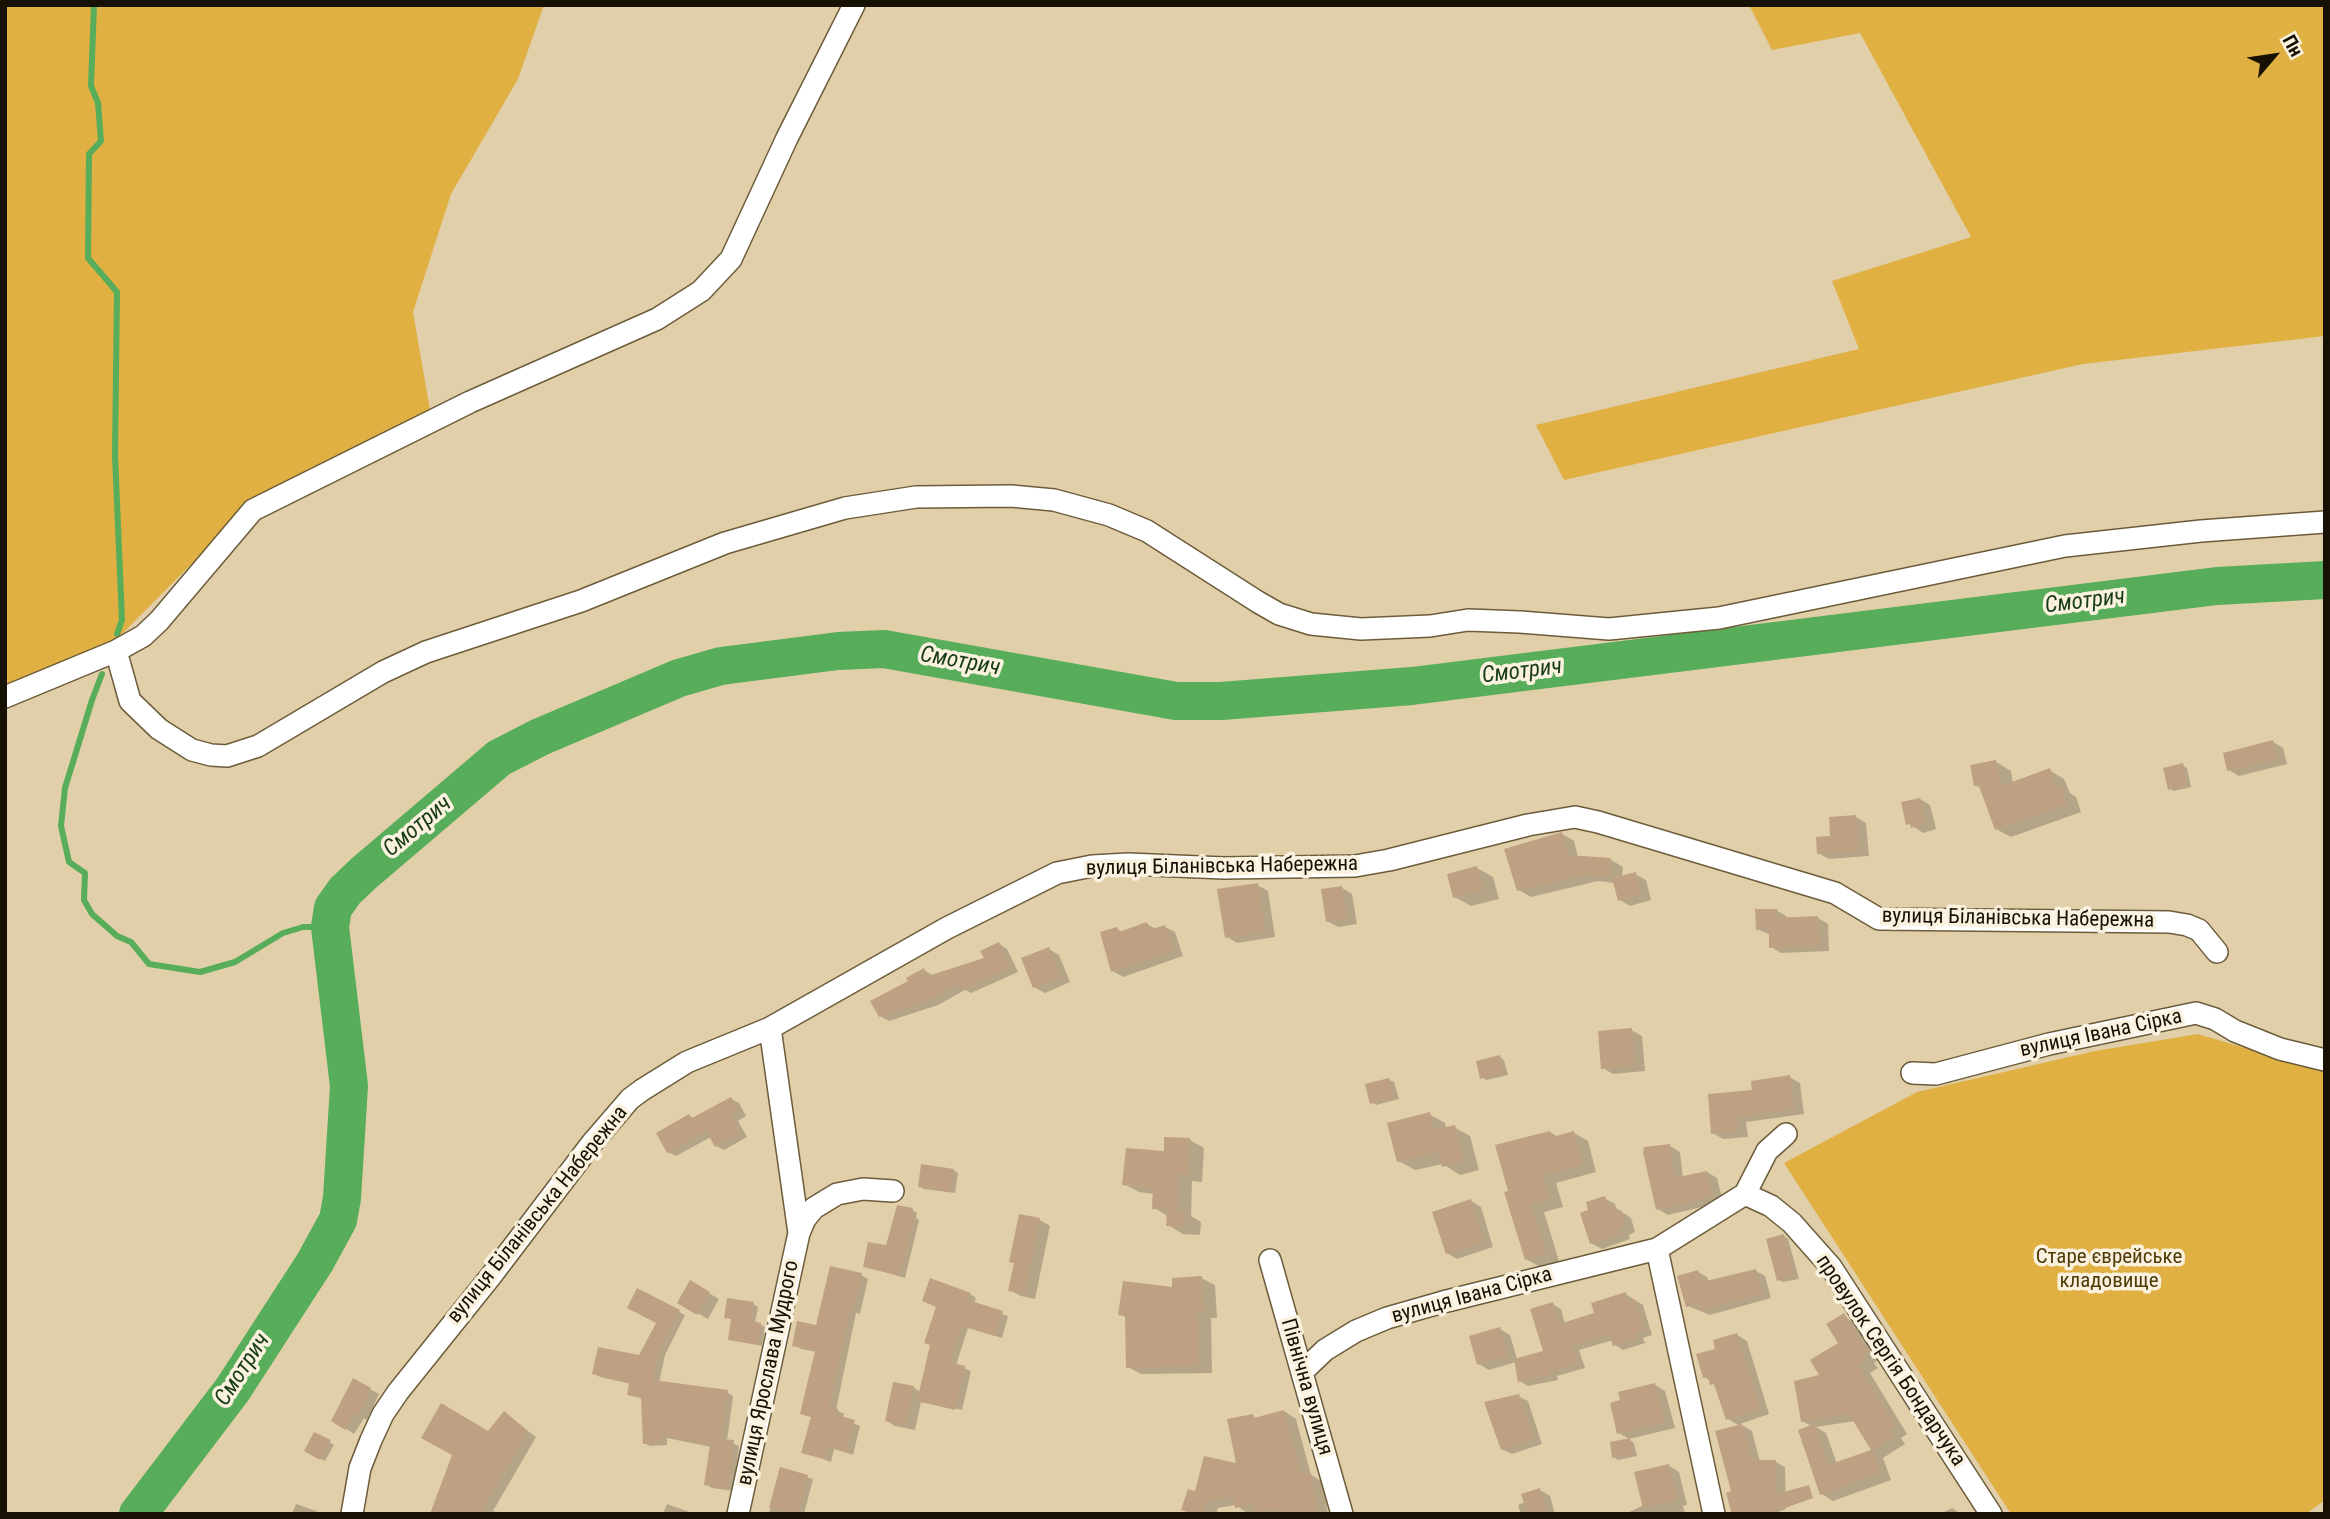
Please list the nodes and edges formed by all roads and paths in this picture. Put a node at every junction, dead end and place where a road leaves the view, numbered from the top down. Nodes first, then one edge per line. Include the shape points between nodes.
1 (854, 5) edge
2 (2325, 522) edge
3 (116, 651) junction
4 (5, 697) edge
5 (2217, 952) dead end
6 (770, 1028) junction
7 (2325, 1060) edge
8 (1912, 1073) dead end
9 (1786, 1134) dead end
10 (893, 1191) dead end
11 (1745, 1194) junction
12 (799, 1233) junction
13 (1657, 1249) junction
14 (1269, 1260) dead end
15 (1302, 1372) junction
16 (352, 1514) edge
17 (738, 1514) edge
18 (1342, 1514) edge
19 (1714, 1514) edge
20 (1991, 1514) edge

1 - 3 street via 731,259 701,291 657,319 470,402 253,510 159,621
2 - 3 street via 2065,546 1718,618 1609,629 1468,620 1361,629 1311,624 1279,614 1147,531 1110,514 1054,500 1011,496 916,497 845,508 725,543 581,600 426,652 383,671 258,746 227,756 192,750 159,729 130,701
3 - 4 street
5 - 6 street, вулиця Біланівська Набережна via 2199,930 2169,922 1879,919 1835,893 1576,817 1355,866 1128,864 1057,873 947,928
6 - 12 street
6 - 16 street, вулиця Біланівська Набережна via 687,1062 642,1090 617,1113 383,1414 360,1468
7 - 8 street, вулиця Івана Сірка via 2280,1049 2196,1013 1936,1074
9 - 11 street via 1767,1151
10 - 12 street via 863,1189 825,1200 805,1219
11 - 13 street, вулиця Івана Сірка
11 - 20 street, провулок Сергія Бондарчука via 1792,1223 1831,1267
12 - 17 street, вулиця Ярослава Мудрого
13 - 15 street, вулиця Івана Сірка via 1387,1318 1345,1337
13 - 19 street
14 - 15 street, Північна вулиця
15 - 18 street, Північна вулиця

